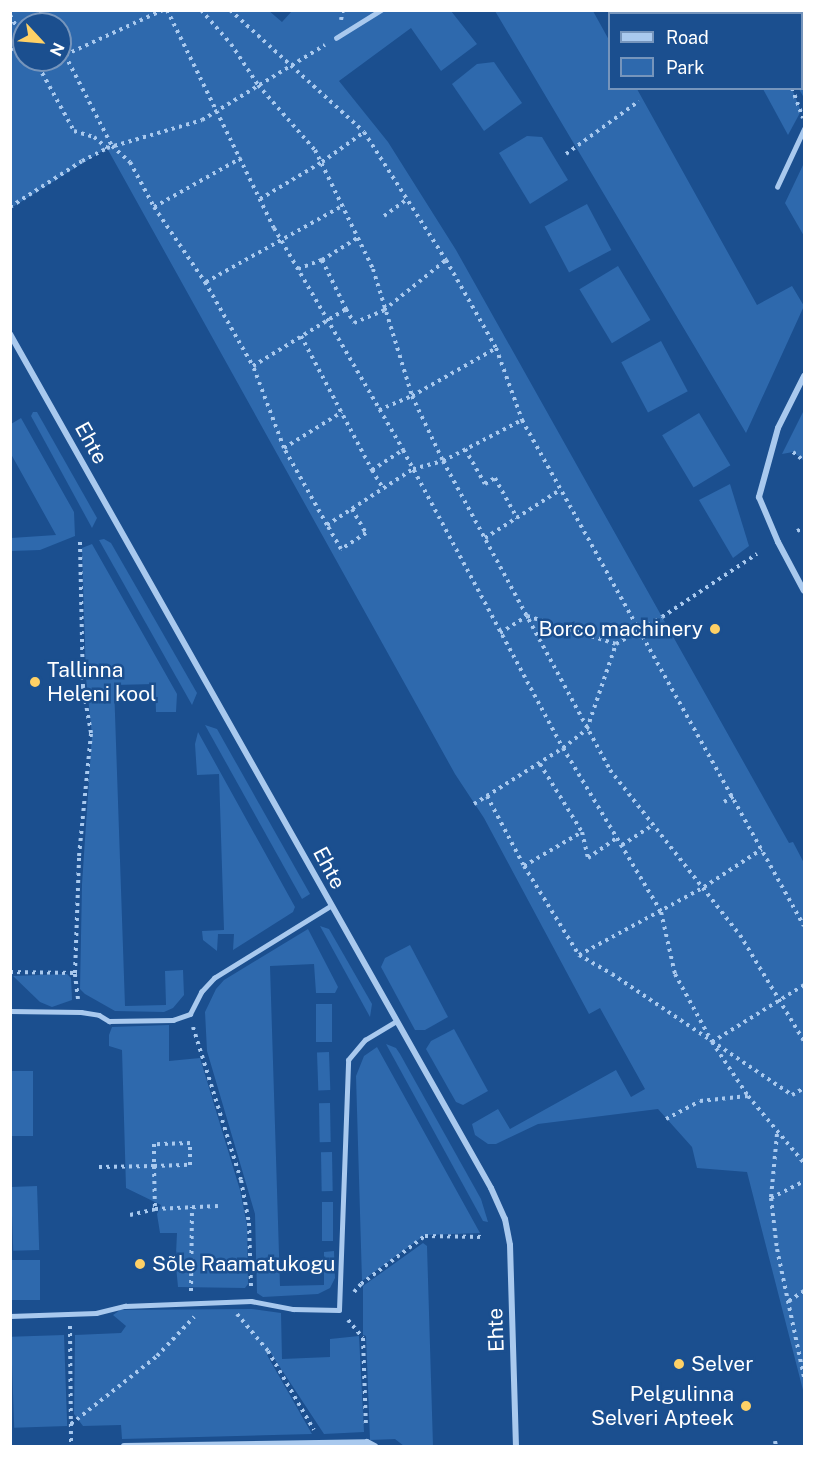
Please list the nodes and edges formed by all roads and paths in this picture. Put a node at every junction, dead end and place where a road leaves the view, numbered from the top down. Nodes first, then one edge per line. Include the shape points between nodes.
1 (163, 10) edge
2 (167, 10) edge
3 (201, 10) edge
4 (230, 10) edge
5 (381, 10) edge
6 (336, 38) joint
7 (72, 52) edge
8 (291, 65) junction
9 (72, 69) edge
10 (42, 72) edge
11 (258, 85) junction
12 (793, 90) edge
13 (639, 101) dead end
14 (218, 110) junction
15 (804, 122) edge
16 (804, 129) edge
17 (364, 132) junction
18 (112, 146) junction
19 (106, 148) junction
20 (567, 154) dead end
21 (241, 158) junction
22 (322, 162) junction
23 (777, 187) dead end
24 (260, 199) junction
25 (407, 199) junction
26 (344, 205) junction
27 (10, 207) edge
28 (154, 207) junction
29 (384, 216) dead end
30 (359, 237) junction
31 (281, 240) junction
32 (322, 260) junction
33 (446, 260) junction
34 (298, 269) junction
35 (205, 282) junction
36 (346, 309) junction
37 (384, 310) junction
38 (328, 320) junction
39 (10, 334) edge
40 (301, 336) junction
41 (496, 348) junction
42 (253, 366) junction
43 (804, 376) edge
44 (412, 396) junction
45 (380, 410) junction
46 (342, 412) junction
47 (522, 420) junction
48 (285, 448) junction
49 (465, 449) junction
50 (403, 450) junction
51 (793, 452) dead end
52 (443, 460) junction
53 (804, 462) edge
54 (413, 469) junction
55 (372, 470) junction
56 (383, 488) junction
57 (560, 490) junction
58 (352, 509) junction
59 (517, 518) junction
60 (327, 525) junction
61 (804, 528) edge
62 (797, 531) dead end
63 (485, 538) junction
64 (80, 542) dead end
65 (757, 554) dead end
66 (804, 591) edge
67 (527, 616) junction
68 (638, 631) junction
69 (500, 633) junction
70 (616, 644) junction
71 (587, 729) junction
72 (562, 748) junction
73 (540, 764) junction
74 (487, 796) junction
75 (734, 796) junction
76 (724, 802) dead end
77 (474, 804) dead end
78 (653, 825) junction
79 (582, 832) junction
80 (618, 837) junction
81 (622, 845) junction
82 (762, 849) junction
83 (524, 866) junction
84 (704, 887) junction
85 (330, 906) junction
86 (661, 912) junction
87 (804, 926) edge
88 (579, 955) junction
89 (10, 972) edge
90 (75, 973) junction
91 (804, 985) edge
92 (779, 1000) junction
93 (10, 1011) edge
94 (81, 1012) junction
95 (190, 1014) junction
96 (395, 1022) junction
97 (804, 1041) edge
98 (712, 1042) junction
99 (804, 1088) edge
100 (748, 1096) junction
101 (666, 1119) dead end
102 (778, 1133) junction
103 (804, 1163) edge
104 (154, 1166) junction
105 (99, 1167) dead end
106 (804, 1180) edge
107 (771, 1198) junction
108 (218, 1206) dead end
109 (192, 1208) junction
110 (155, 1209) junction
111 (130, 1215) dead end
112 (484, 1237) dead end
113 (804, 1291) edge
114 (251, 1301) junction
115 (789, 1301) junction
116 (227, 1302) junction
117 (207, 1303) junction
118 (192, 1304) junction
119 (339, 1310) junction
120 (70, 1314) junction
121 (10, 1316) edge
122 (804, 1377) edge
123 (71, 1424) junction
124 (367, 1442) junction
125 (321, 1443) junction
126 (71, 1446) edge
127 (124, 1446) edge
128 (375, 1446) edge
129 (516, 1446) edge

1 - 7 path
2 - 14 path
3 - 11 path via 231,44
4 - 8 path
5 - 6 lane
6 - 8 path
8 - 11 path
8 - 17 path
9 - 18 path
10 - 19 path via 74,131 94,137
11 - 14 path
11 - 22 path
12 - 15 path
13 - 20 path
14 - 18 path via 202,120
14 - 21 path
16 - 23 lane
17 - 22 path
17 - 25 path
18 - 19 path
18 - 28 path via 130,162
19 - 27 path
21 - 24 path
21 - 28 path
22 - 24 path
22 - 26 path
24 - 31 path
25 - 29 path
25 - 33 path
26 - 30 path
26 - 31 path
28 - 35 path
30 - 32 path
30 - 37 path
31 - 34 path
31 - 35 path
32 - 34 path
32 - 36 path
33 - 37 path
33 - 41 path
34 - 38 path
35 - 42 path
36 - 37 path via 354,323
36 - 38 path
37 - 44 path
38 - 40 path
38 - 45 path
39 - 85 street, Ehte
40 - 42 path
40 - 46 path
41 - 44 path
41 - 47 path
42 - 48 path
43 - 66 street via 778,428 759,497
44 - 45 path
44 - 52 path
45 - 50 path
46 - 48 path
46 - 55 path
47 - 49 path
47 - 57 path
48 - 60 path
49 - 52 path
49 - 59 path via 484,484 495,478
50 - 54 path
50 - 55 path
51 - 53 path
52 - 54 path
52 - 63 path
54 - 56 path
54 - 69 path
55 - 56 path
56 - 58 path
57 - 59 path
57 - 68 path
58 - 60 path
58 - 60 path via 366,533 341,549
59 - 63 path
61 - 62 path
63 - 67 path
64 - 90 path via 83,687 91,733 79,856
65 - 68 path
67 - 69 path
67 - 70 path
67 - 71 path
68 - 70 path
68 - 75 path
69 - 72 path
70 - 71 path
71 - 72 path
71 - 78 path via 610,770
72 - 73 path
72 - 80 path
73 - 74 path
73 - 79 path
74 - 77 path
74 - 83 path
75 - 76 path
75 - 82 path
78 - 81 path
78 - 84 path
79 - 80 path via 588,858
79 - 83 path
80 - 81 path
81 - 86 path
82 - 84 path
82 - 87 path
83 - 88 path
84 - 86 path
84 - 92 path via 740,935
85 - 95 lane via 214,978 201,992
85 - 96 street, Ehte
86 - 88 path
86 - 98 path via 675,974
88 - 98 path
89 - 90 path
90 - 94 path
91 - 92 path
92 - 97 path
92 - 98 path
93 - 94 lane
94 - 95 lane via 109,1021 173,1020
95 - 114 path via 241,1180 249,1223
96 - 119 lane via 365,1040 348,1060
96 - 129 street, Ehte via 505,1219 510,1245
98 - 99 path via 792,1095
98 - 100 path
100 - 101 path via 700,1101
100 - 102 path
102 - 103 path
102 - 107 path
104 - 104 path via 190,1165 190,1143 154,1144
104 - 105 path
104 - 110 path
106 - 107 path
107 - 115 path
108 - 109 path
109 - 110 path
109 - 118 path
110 - 111 path
112 - 119 path via 425,1236 362,1284
113 - 115 path
114 - 116 lane
114 - 119 lane via 293,1309
115 - 122 path
116 - 117 lane
116 - 125 path via 268,1351
117 - 118 lane
117 - 123 path via 157,1356
118 - 120 lane via 125,1306
119 - 124 path via 363,1338
120 - 121 lane
120 - 123 path
123 - 126 path
124 - 125 street
124 - 128 street
125 - 127 street

